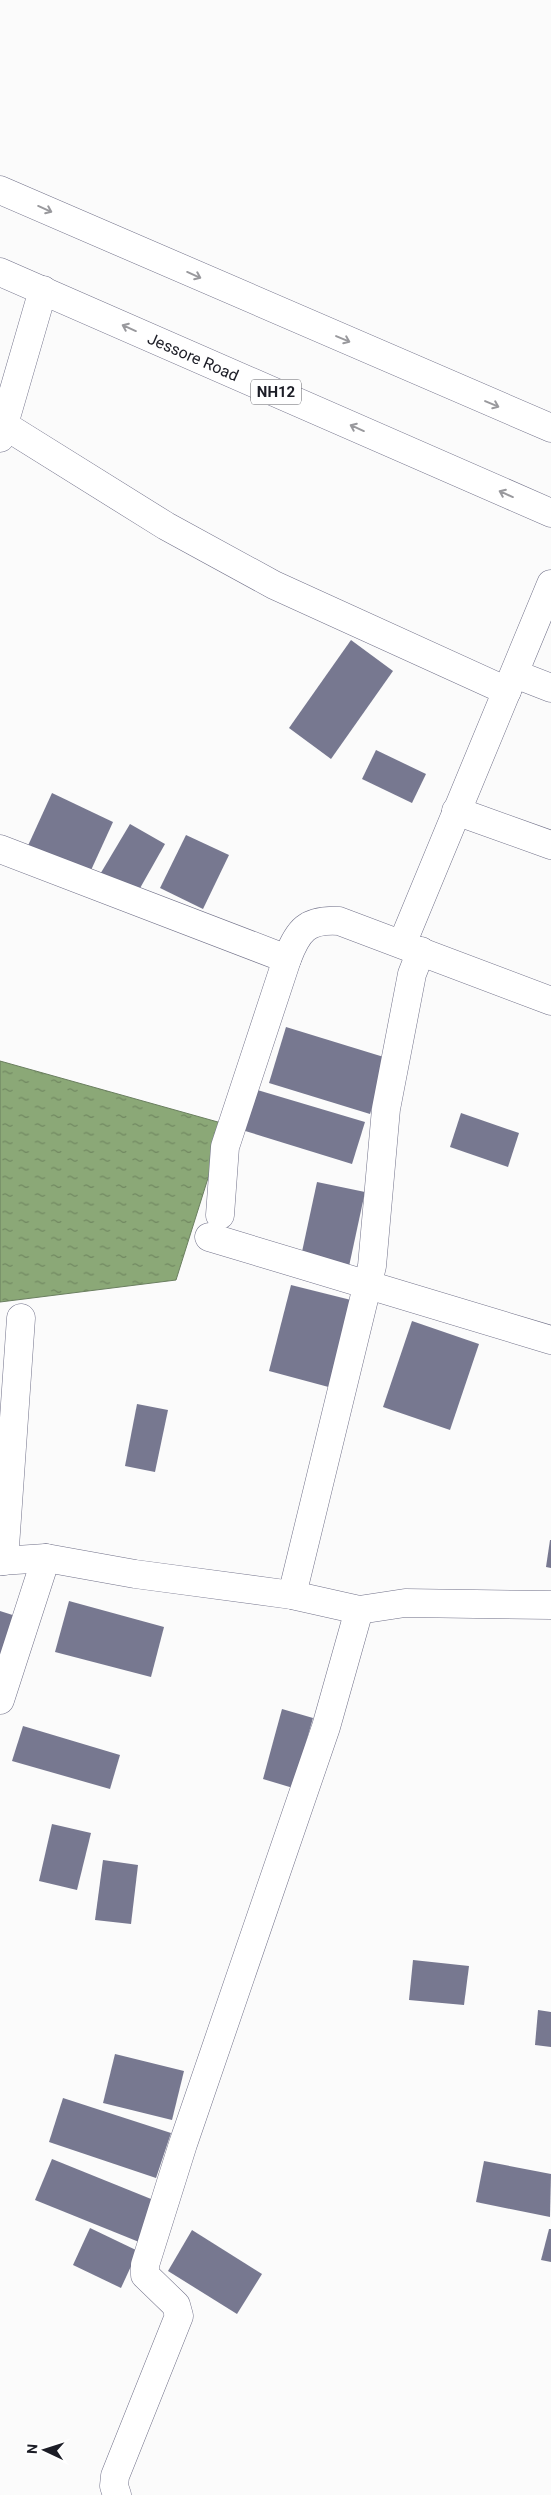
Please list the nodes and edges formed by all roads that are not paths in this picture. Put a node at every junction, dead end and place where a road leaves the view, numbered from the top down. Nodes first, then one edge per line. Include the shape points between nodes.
1 (0, 190) edge
2 (0, 272) edge
3 (42, 290) junction
4 (551, 428) edge
5 (2, 431) edge
6 (551, 513) edge
7 (551, 584) edge
8 (511, 683) junction
9 (551, 688) edge
10 (456, 811) junction
11 (551, 845) edge
12 (0, 849) edge
13 (411, 948) junction
14 (287, 958) junction
15 (551, 1001) edge
16 (368, 1286) junction
17 (21, 1318) dead end
18 (551, 1340) edge
19 (46, 1558) junction
20 (2, 1561) edge
21 (292, 1595) junction
22 (551, 1605) edge
23 (359, 1610) junction
24 (0, 1700) edge
25 (117, 2495) edge

1 -> 4 main road
2 - 3 main road, Jessore Road / NH12
3 - 5 main road
6 -> 3 main road, Jessore Road / NH12
5 - 8 main road via 274,585
7 - 8 main road
8 - 9 main road
8 - 10 main road
10 - 11 main road
10 - 13 main road
12 - 14 main road
13 - 14 main road via 339,922 322,920 304,929 295,939
13 - 15 main road
13 - 16 main road via 412,974 386,1109
14 - 16 main road via 225,1147 215,1226
16 - 18 main road
16 - 21 main road
17 - 20 main road
19 - 20 main road
19 - 21 main road via 135,1574
19 - 24 main road
21 - 23 main road
22 - 23 main road via 405,1603
23 - 25 main road via 326,1727 183,2144 145,2265 145,2274 176,2305 179,2316 115,2476

